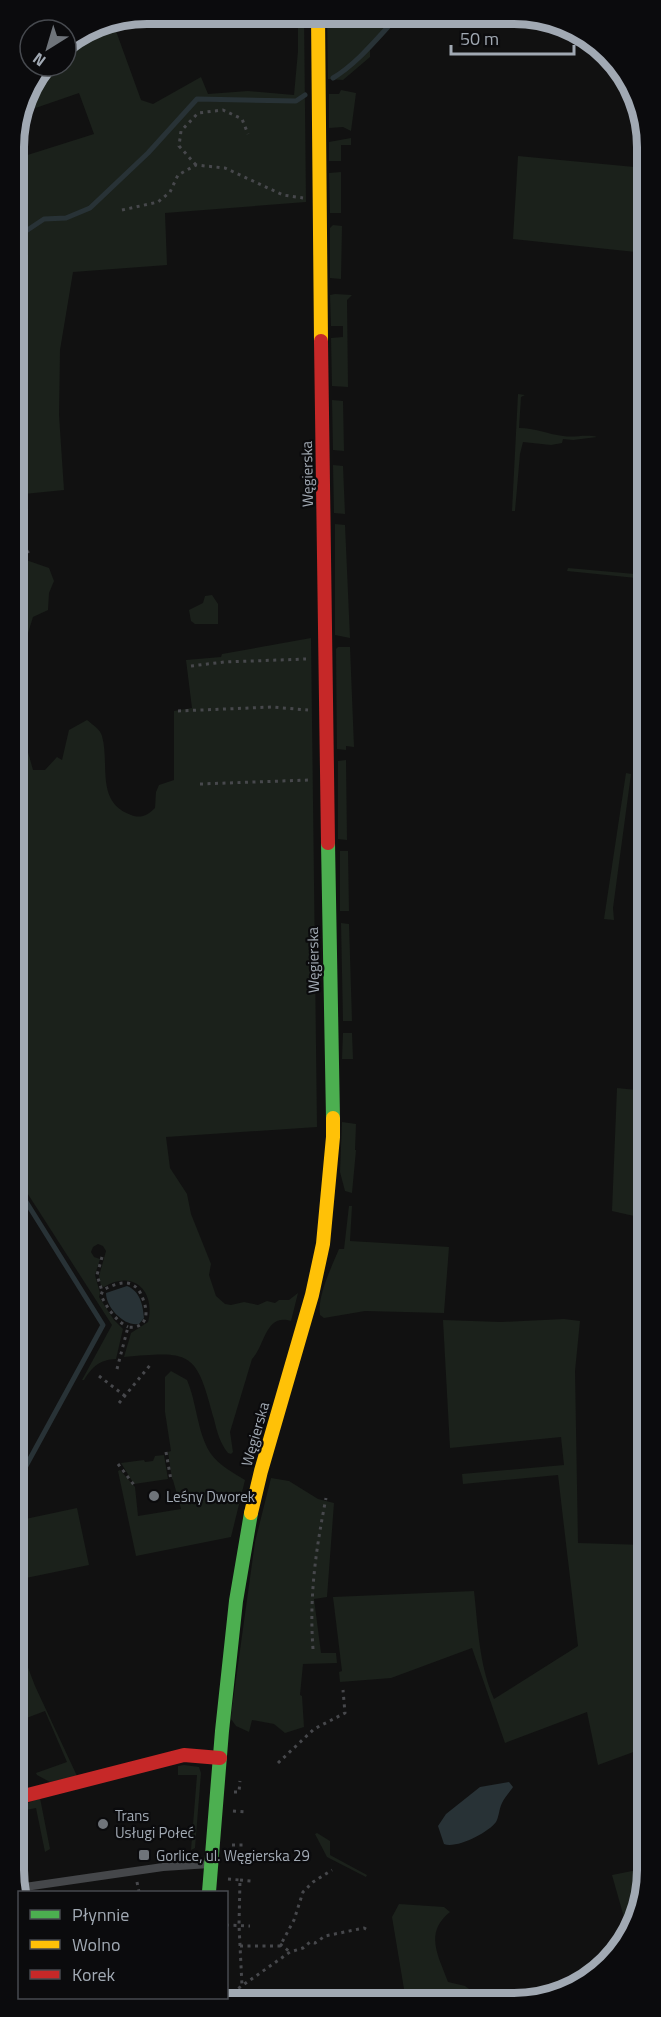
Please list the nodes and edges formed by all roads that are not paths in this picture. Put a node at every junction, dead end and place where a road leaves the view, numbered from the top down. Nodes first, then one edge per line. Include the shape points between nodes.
1 (318, 24) edge
2 (220, 1758) junction
3 (24, 1796) edge
4 (211, 1864) junction
5 (25, 1890) edge
6 (209, 1891) edge

1 - 2 main road, Węgierska via 333,1137 323,1244 312,1295 246,1537
2 - 3 main road via 184,1755
2 - 4 main road, Węgierska
4 - 5 lane via 163,1867
4 - 6 main road, Węgierska

